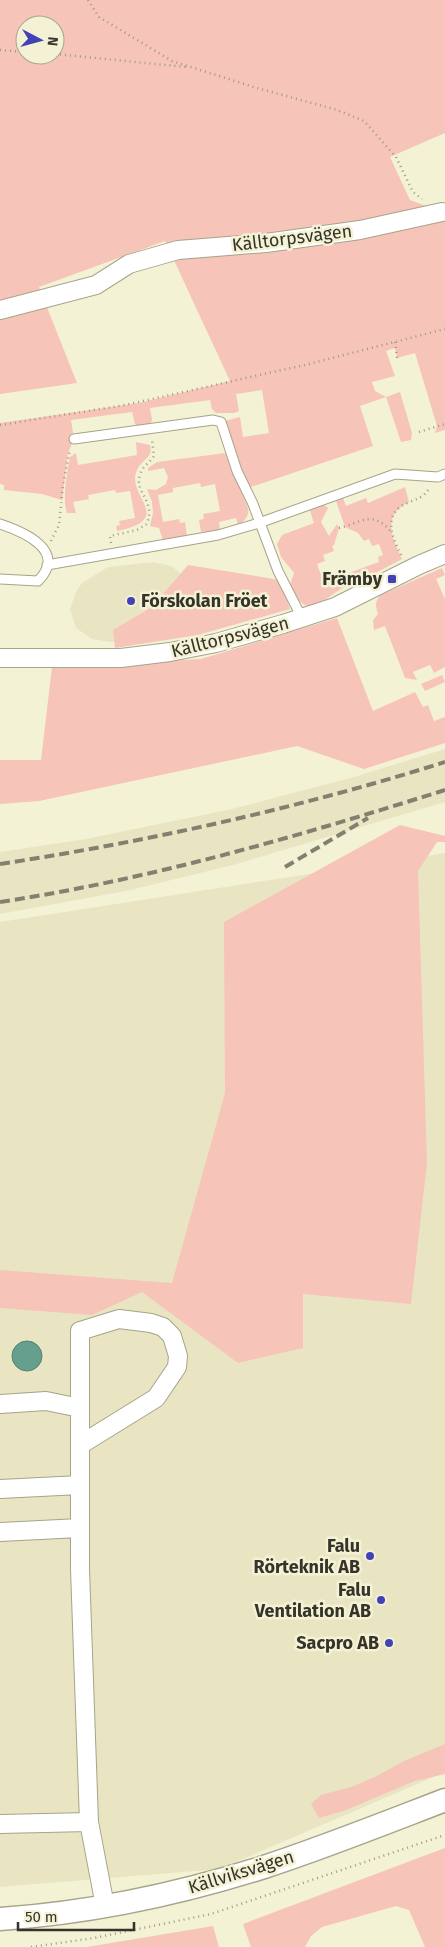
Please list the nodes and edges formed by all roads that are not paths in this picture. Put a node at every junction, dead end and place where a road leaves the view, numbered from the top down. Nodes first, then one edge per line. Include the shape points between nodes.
1 (442, 212) road end
2 (0, 310) edge
3 (74, 440) road end
4 (445, 474) edge
5 (259, 523) junction
6 (0, 524) edge
7 (445, 554) edge
8 (47, 565) junction
9 (0, 579) edge
10 (302, 618) junction
11 (0, 658) edge
12 (0, 1404) edge
13 (80, 1408) junction
14 (80, 1445) junction
15 (80, 1485) junction
16 (0, 1489) edge
17 (80, 1528) junction
18 (0, 1532) edge
19 (445, 1800) edge
20 (89, 1822) junction
21 (0, 1824) edge
22 (105, 1906) junction
23 (0, 1919) edge

1 - 2 street, Källtorpsvägen via 360,230 266,243 178,250 129,264 96,285
3 - 5 lane via 213,420 222,422 237,471
4 - 5 lane via 395,474
5 - 8 lane via 218,535
5 - 10 lane
6 - 8 lane via 35,540 46,551
7 - 10 street, Källtorpsvägen via 354,599
8 - 9 lane via 38,581
10 - 11 street, Källtorpsvägen via 216,643 143,656
12 - 13 street via 46,1402
13 - 14 street
13 - 14 street via 80,1330 118,1319 151,1322 172,1336 178,1356 177,1368 156,1398
14 - 15 street
15 - 16 street
15 - 17 street
17 - 18 street
17 - 20 street
19 - 22 street, Källviksvägen via 262,1867 168,1893
20 - 21 street
20 - 22 street
22 - 23 street, Källviksvägen

